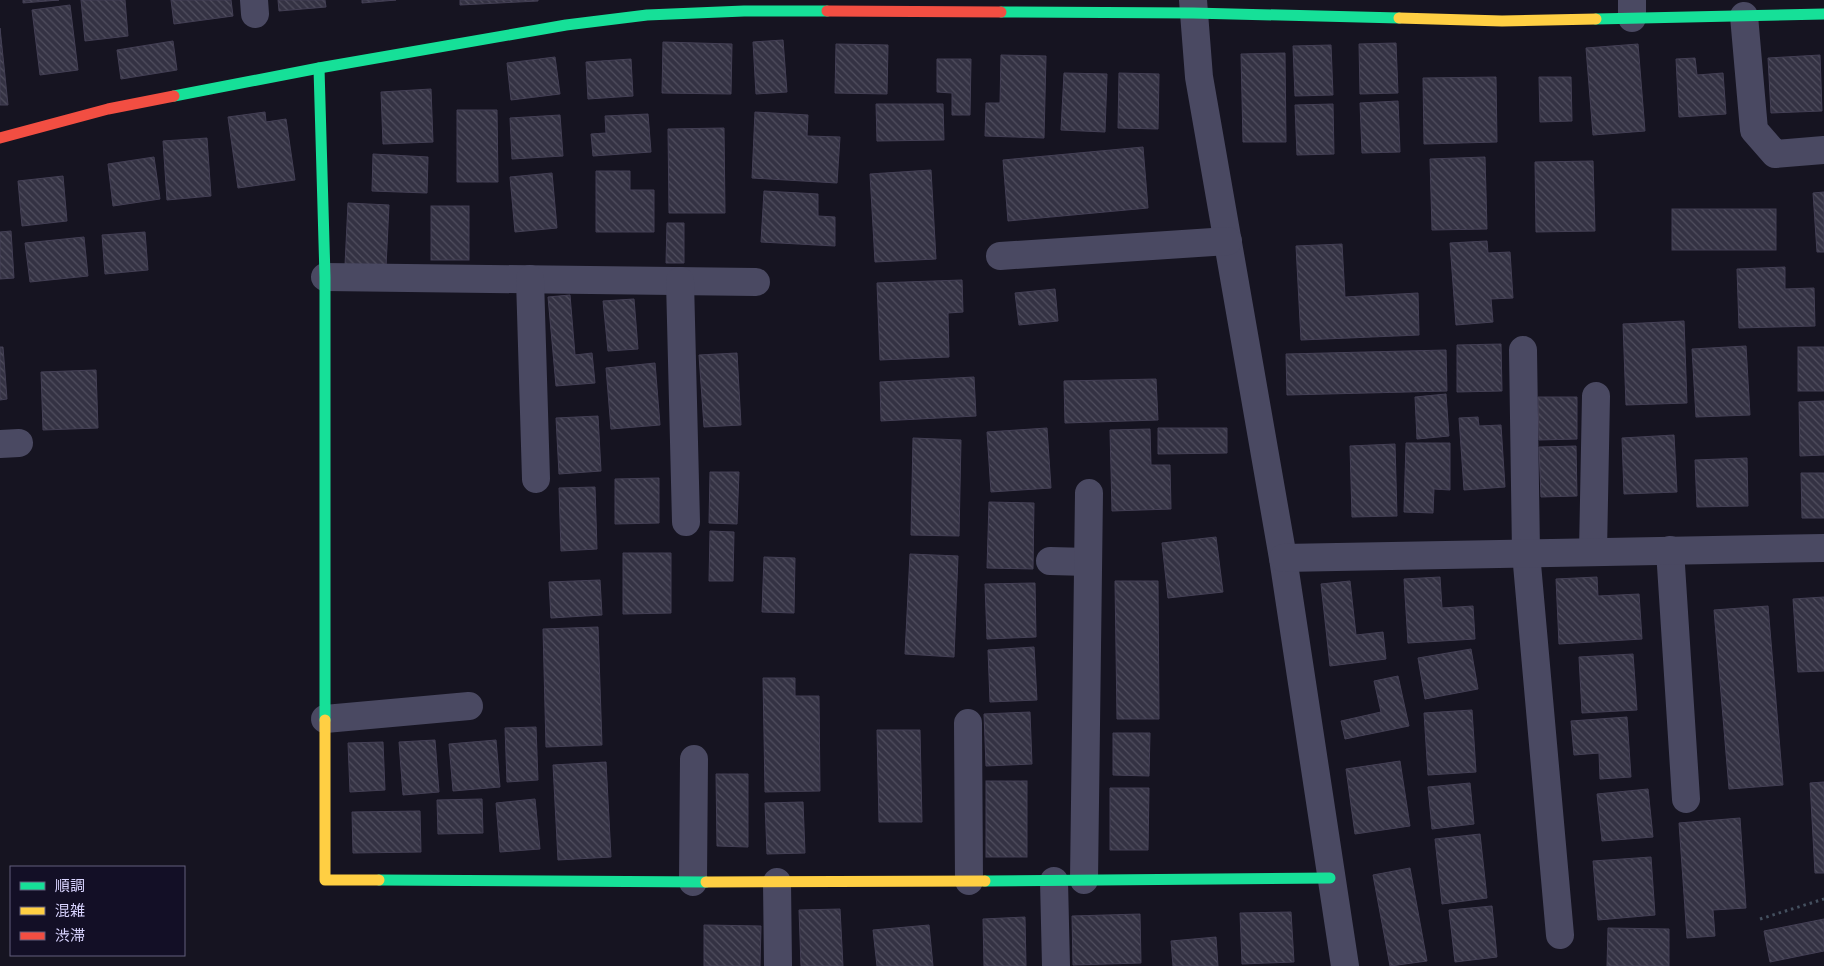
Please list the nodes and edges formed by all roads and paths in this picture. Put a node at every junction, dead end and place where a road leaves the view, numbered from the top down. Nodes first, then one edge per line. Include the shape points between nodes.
1 (744, 6) edge
2 (911, 6) edge
3 (989, 6) edge
4 (1193, 6) edge
5 (1632, 9) edge
6 (1824, 14) edge
7 (1744, 16) junction
8 (319, 68) junction
9 (0, 138) edge
10 (1824, 150) edge
11 (1228, 241) junction
12 (1000, 256) dead end
13 (325, 278) junction
14 (530, 279) junction
15 (680, 281) junction
16 (756, 282) dead end
17 (1523, 350) dead end
18 (1596, 396) dead end
19 (536, 479) dead end
20 (1089, 493) dead end
21 (686, 522) dead end
22 (1824, 548) edge
23 (1670, 550) junction
24 (1593, 552) junction
25 (1526, 553) junction
26 (1283, 558) junction
27 (1050, 561) dead end
28 (1088, 562) junction
29 (469, 706) dead end
30 (325, 719) junction
31 (968, 722) dead end
32 (694, 759) dead end
33 (1686, 799) dead end
34 (1330, 878) junction
35 (1084, 880) junction
36 (969, 881) junction
37 (1054, 881) junction
38 (693, 882) junction
39 (777, 882) junction
40 (1824, 899) edge
41 (1760, 919) dead end
42 (1560, 935) dead end
43 (778, 966) edge
44 (1056, 966) edge
45 (1345, 966) edge

1 - 2 street
1 - 8 street via 566,25
2 - 3 street
3 - 4 street
4 - 5 street via 1502,22
4 - 11 street via 1199,77
5 - 7 street
6 - 7 street
7 - 10 street via 1754,130 1775,154
8 - 9 street via 108,109
8 - 13 street
11 - 12 street
11 - 26 street
13 - 14 street
13 - 30 street
14 - 15 street
14 - 19 street
15 - 16 street
15 - 21 street
17 - 25 street
18 - 24 street
20 - 28 street
22 - 23 street
23 - 24 street
23 - 33 street
24 - 25 street
25 - 26 street
25 - 42 street
26 - 34 street
27 - 28 street
28 - 35 street
29 - 30 street
30 - 38 street via 325,880
31 - 36 street
32 - 38 street
34 - 35 street
34 - 45 street
35 - 37 street
36 - 37 street
36 - 39 street
37 - 44 street
38 - 39 street
39 - 43 street
40 - 41 path

